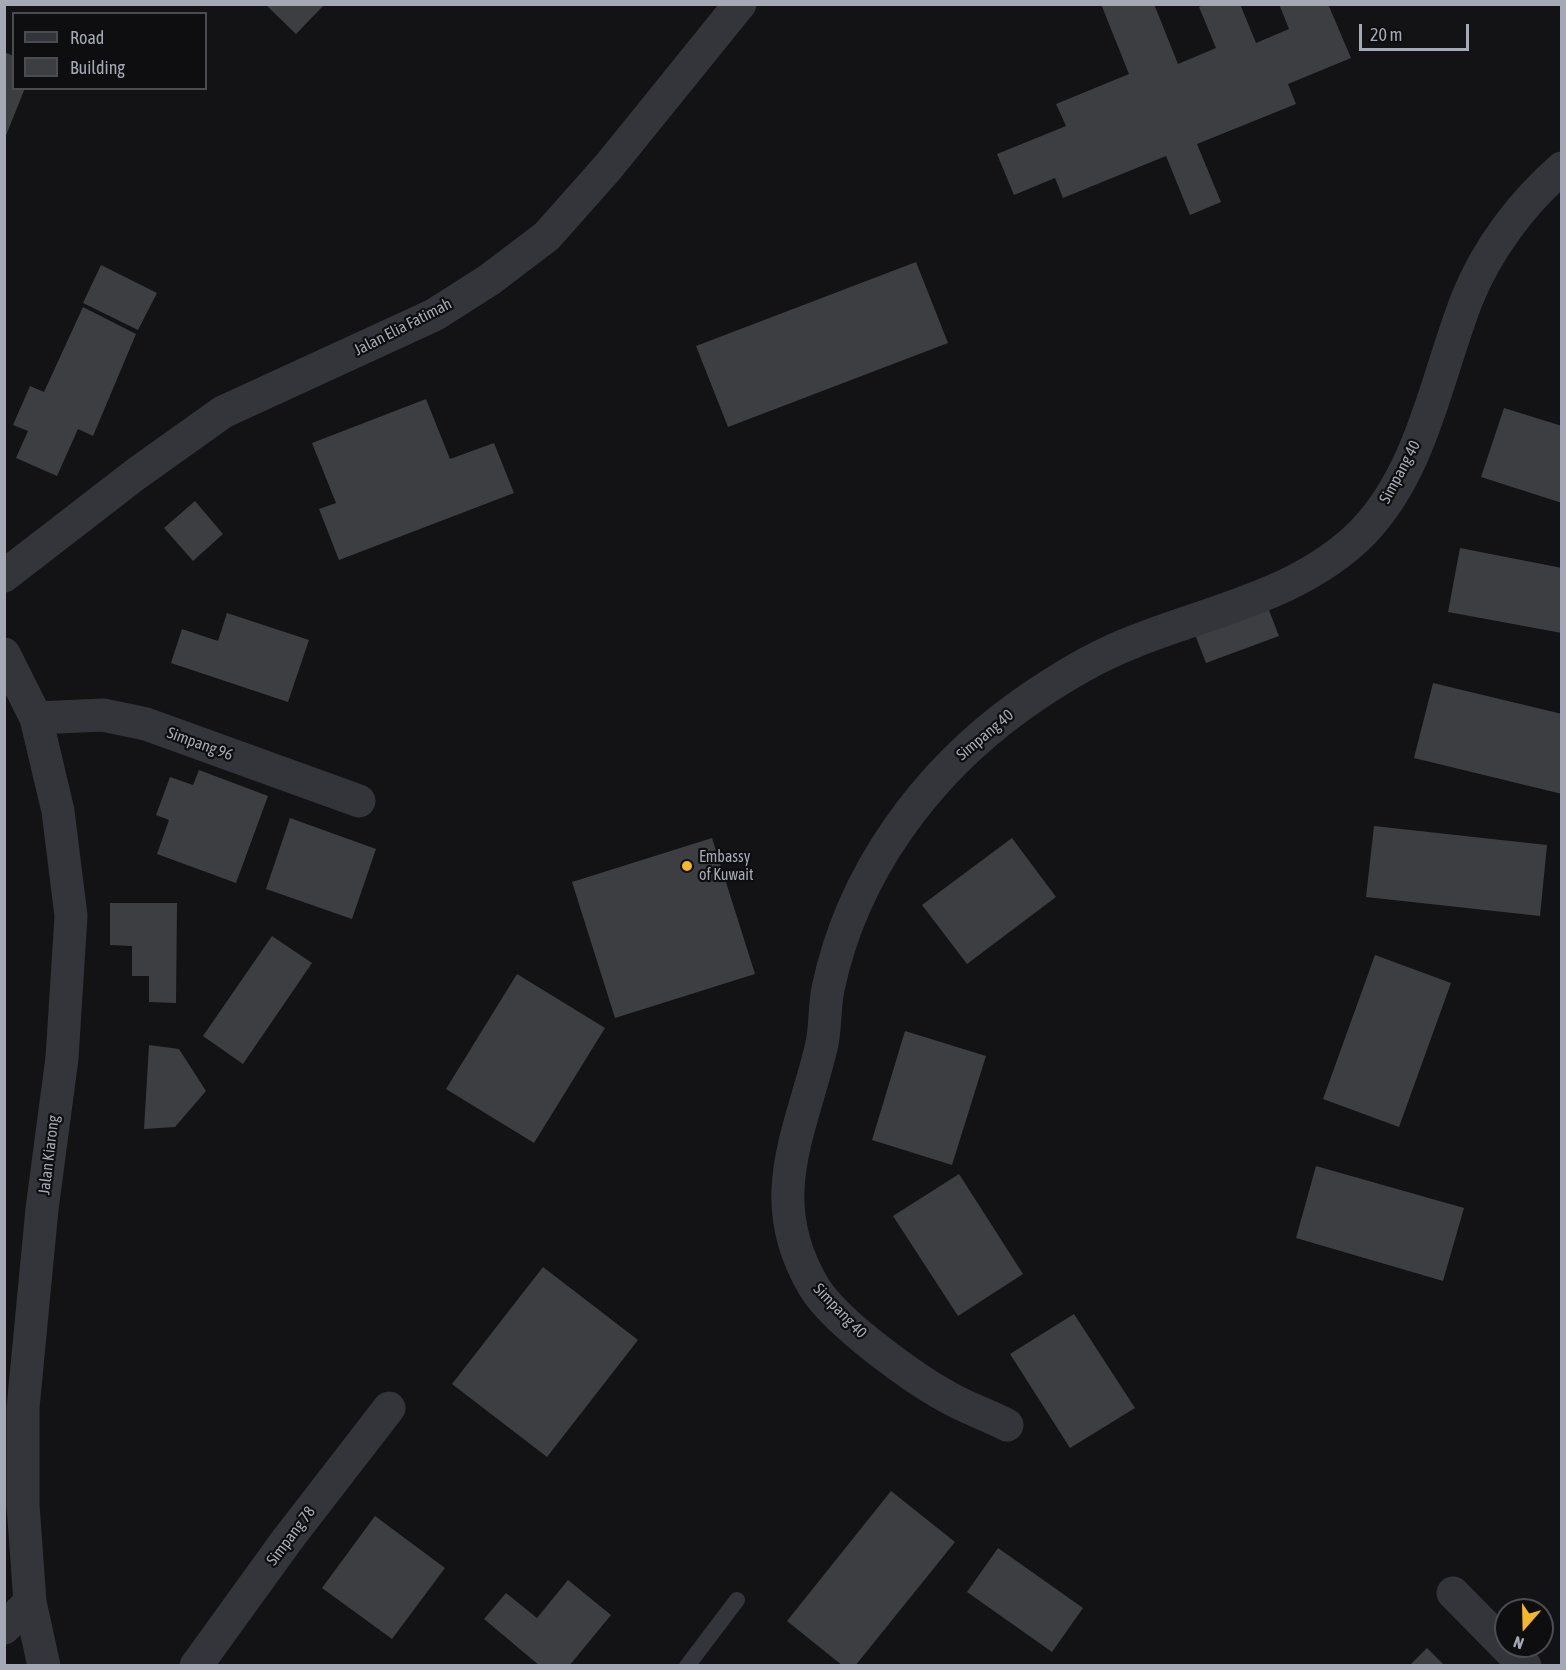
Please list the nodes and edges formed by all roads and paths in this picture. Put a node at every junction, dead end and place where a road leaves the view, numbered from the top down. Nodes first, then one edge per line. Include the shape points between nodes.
1 (740, 4) edge
2 (1562, 168) edge
3 (4, 576) edge
4 (7, 664) edge
5 (36, 718) junction
6 (359, 801) dead end
7 (389, 1408) dead end
8 (1007, 1425) dead end
9 (1453, 1593) dead end
10 (737, 1600) dead end
11 (30, 1602) junction
12 (4, 1628) edge
13 (44, 1665) edge
14 (196, 1665) edge
15 (687, 1665) edge
16 (1525, 1665) edge

1 - 3 street, Jalan Elia Fatimah via 609,166 539,242 434,315 223,412
2 - 8 street, Simpang 40 via 1520,211 1490,253 1468,296 1416,444 1394,489 1363,531 1315,570 1256,599 1131,643 1078,669 1023,704 971,744 926,791 882,852 848,922 828,990 823,1044 798,1127 786,1188 794,1244 816,1290 855,1330 909,1373 952,1400
4 - 5 street, Jalan Kiarong
5 - 6 street, Simpang 96 via 103,715 146,724
5 - 11 street, Jalan Kiarong via 58,811 71,916 62,1058 42,1209 23,1408 23,1504
7 - 14 street, Simpang 78
9 - 16 street
10 - 15 lane
11 - 12 street
11 - 13 street, Jalan Kiarong

